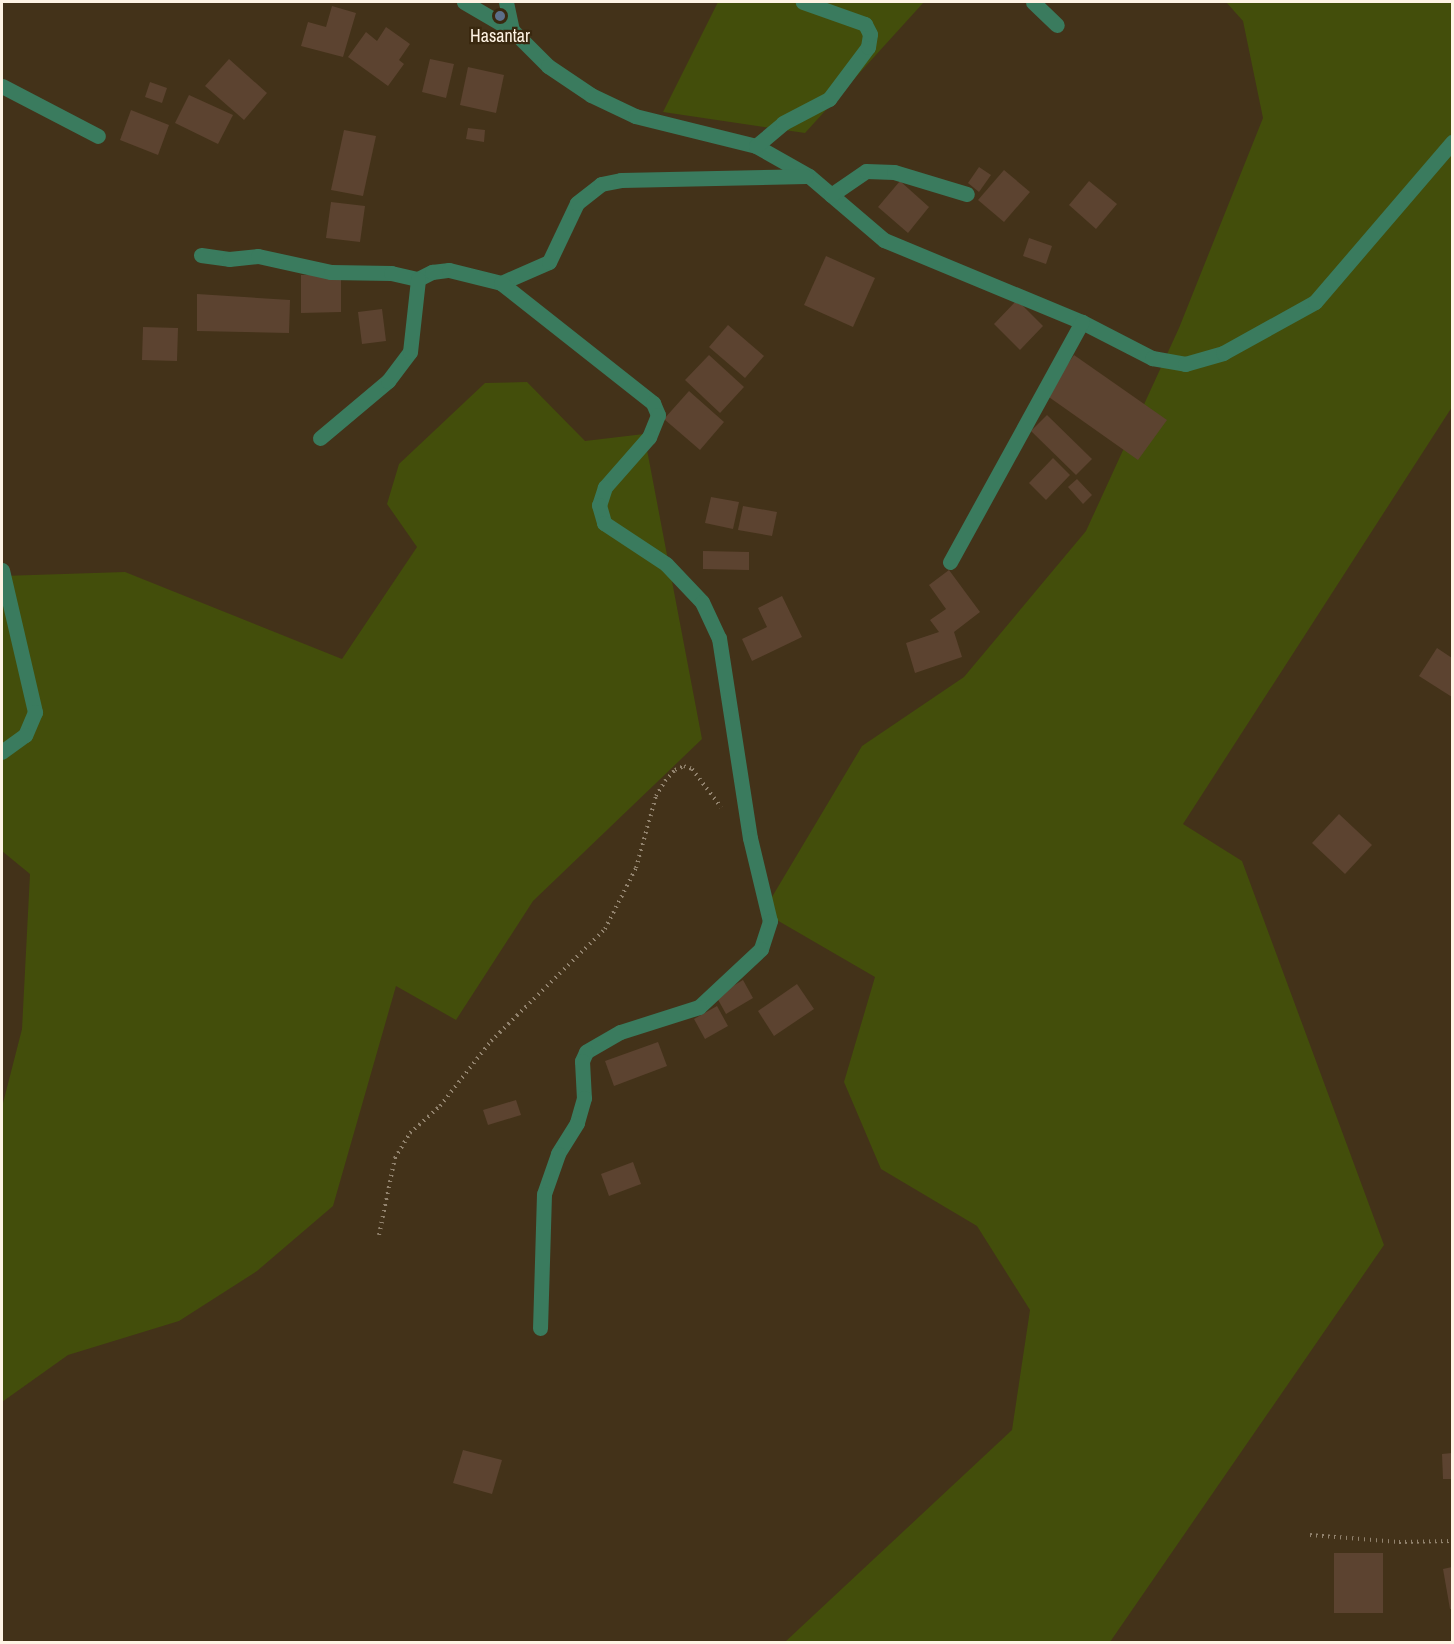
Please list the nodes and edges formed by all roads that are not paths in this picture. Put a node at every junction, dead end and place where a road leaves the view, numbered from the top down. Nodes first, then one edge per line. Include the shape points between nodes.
1 (464, 2) edge
2 (506, 2) edge
3 (803, 2) edge
4 (1033, 2) edge
5 (1057, 25) dead end
6 (512, 30) junction
7 (2, 86) edge
8 (98, 136) dead end
9 (1452, 142) edge
10 (756, 146) junction
11 (809, 176) junction
12 (967, 194) dead end
13 (831, 195) junction
14 (201, 255) dead end
15 (418, 279) junction
16 (501, 283) junction
17 (1082, 322) junction
18 (320, 438) dead end
19 (950, 562) dead end
20 (2, 570) edge
21 (2, 752) edge
22 (540, 1328) dead end

1 - 6 street
2 - 6 street
3 - 10 street via 865,24 870,34 868,47 829,99 783,123
4 - 5 street
6 - 10 street via 548,66 591,95 635,116
7 - 8 street
9 - 17 street via 1315,302 1223,353 1185,364 1152,358
10 - 11 street
11 - 13 street
11 - 16 street via 693,177 600,184 577,203 549,262
12 - 13 street via 894,172 866,171
13 - 17 street via 884,240
14 - 15 street via 229,259 258,256 331,272 391,273
15 - 16 street via 449,270
15 - 18 street via 410,352 388,381
16 - 22 street via 656,409 658,415 649,437 605,488 599,506 604,523 666,564 702,602 719,638 750,838 770,921 761,949 699,1007 620,1032 594,1046 582,1061 584,1098 544,1194
17 - 19 street
20 - 21 street via 35,711 25,735

